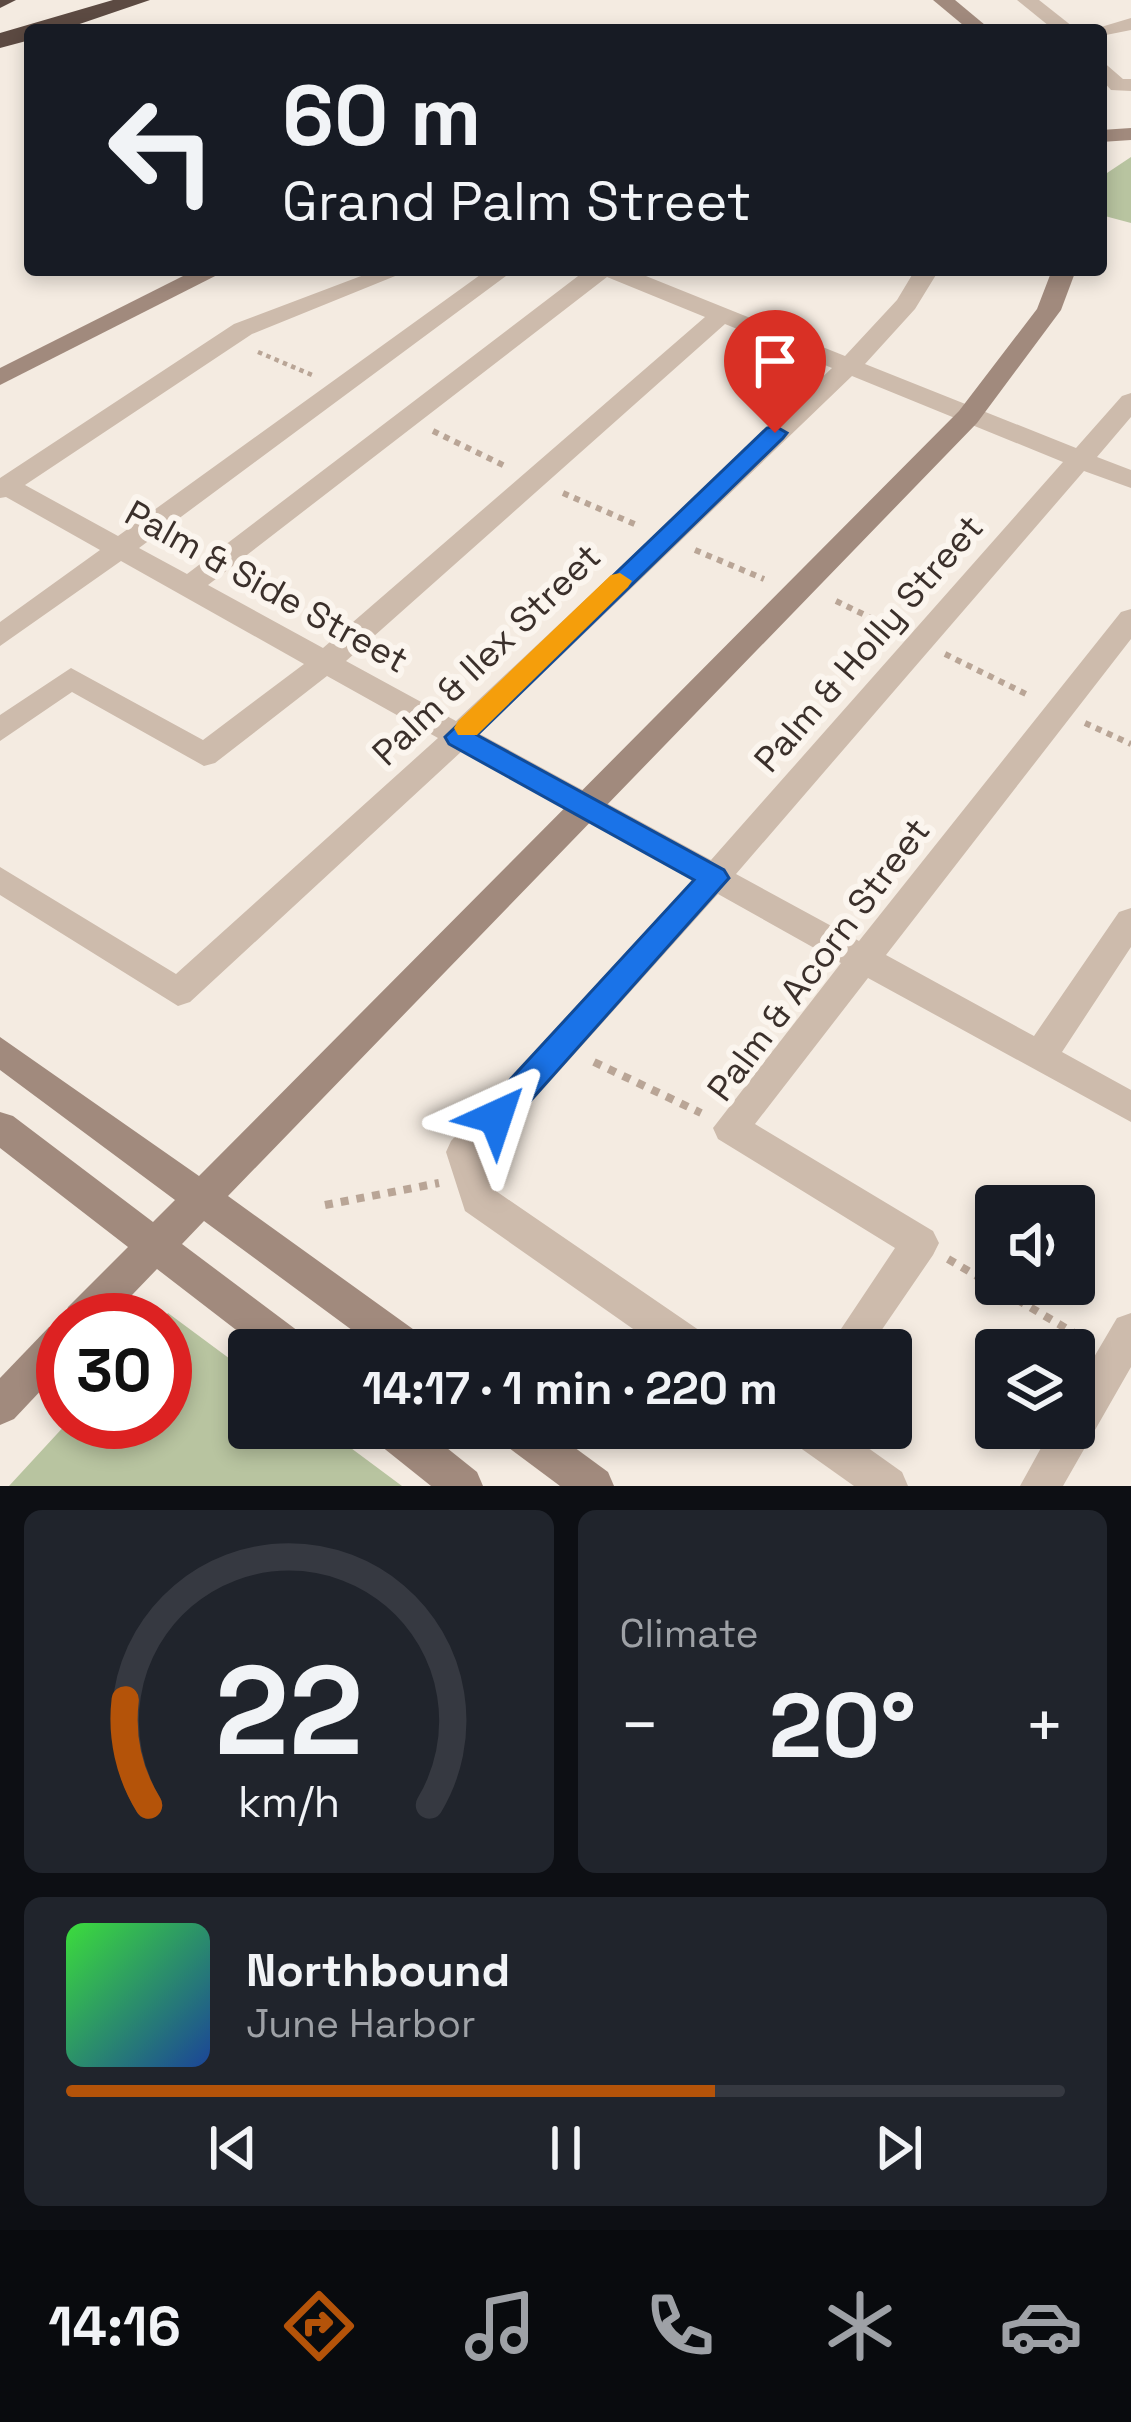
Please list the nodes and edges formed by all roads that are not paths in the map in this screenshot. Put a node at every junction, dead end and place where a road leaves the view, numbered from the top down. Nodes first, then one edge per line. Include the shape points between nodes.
1 (138, 0) edge
2 (943, 0) edge
3 (1027, 0) edge
4 (57, 24) edge
5 (973, 24) edge
6 (1059, 24) edge
7 (201, 276) edge
8 (383, 276) edge
9 (494, 276) edge
10 (593, 276) edge
11 (625, 276) edge
12 (923, 276) edge
13 (1062, 276) edge
14 (720, 316) junction
15 (844, 367) junction
16 (0, 378) edge
17 (1131, 401) edge
18 (968, 417) junction
19 (1082, 460) junction
20 (1131, 480) edge
21 (3, 488) edge
22 (121, 549) junction
23 (188, 587) junction
24 (1131, 619) edge
25 (0, 636) edge
26 (326, 663) junction
27 (0, 730) edge
28 (458, 737) junction
29 (584, 806) junction
30 (714, 878) junction
31 (0, 879) edge
32 (1131, 922) edge
33 (863, 960) junction
34 (0, 1051) edge
35 (1039, 1057) junction
36 (1131, 1107) edge
37 (0, 1127) edge
38 (200, 1195) junction
39 (156, 1241) junction
40 (107, 1293) edge
41 (266, 1329) edge
42 (382, 1329) edge
43 (665, 1329) edge
44 (861, 1329) edge
45 (1123, 1344) edge
46 (36, 1368) edge
47 (0, 1406) edge
48 (416, 1449) edge
49 (543, 1449) edge
50 (836, 1449) edge
51 (463, 1486) edge
52 (593, 1486) edge
53 (888, 1486) edge
54 (1040, 1486) edge

1 - 4 highway
2 - 5 street
3 - 6 street
7 - 16 street
8 - 21 street via 229,339
9 - 22 street
10 - 23 street
11 - 14 street
12 - 15 street, Palm & Ilex Street via 907,304
13 - 18 street via 1048,310
14 - 15 street
14 - 26 street
15 - 18 street
15 - 28 street, Palm & Ilex Street
17 - 19 street
18 - 19 street
18 - 29 street
19 - 20 street
19 - 30 street, Palm & Holly Street
21 - 22 street, Palm & Side Street
22 - 23 street, Palm & Side Street
22 - 25 street
23 - 26 street, Palm & Side Street
24 - 33 street, Palm & Acorn Street
26 - 27 street via 204,755 71,678
26 - 28 street, Palm & Side Street
28 - 29 street, Palm & Side Street
28 - 31 street, Palm & Ilex Street via 178,992
29 - 30 street, Palm & Side Street
29 - 38 street
30 - 33 street, Palm & Side Street
30 - 43 street, Palm & Holly Street via 464,1152 478,1199
32 - 35 street
33 - 35 street, Palm & Side Street
33 - 44 street, Palm & Acorn Street via 731,1128 920,1243
34 - 38 street
35 - 36 street, Palm & Side Street
37 - 39 street
38 - 39 street
38 - 42 street
39 - 40 street
39 - 41 street
45 - 54 street
46 - 47 street
48 - 51 street
49 - 52 street
50 - 53 street

